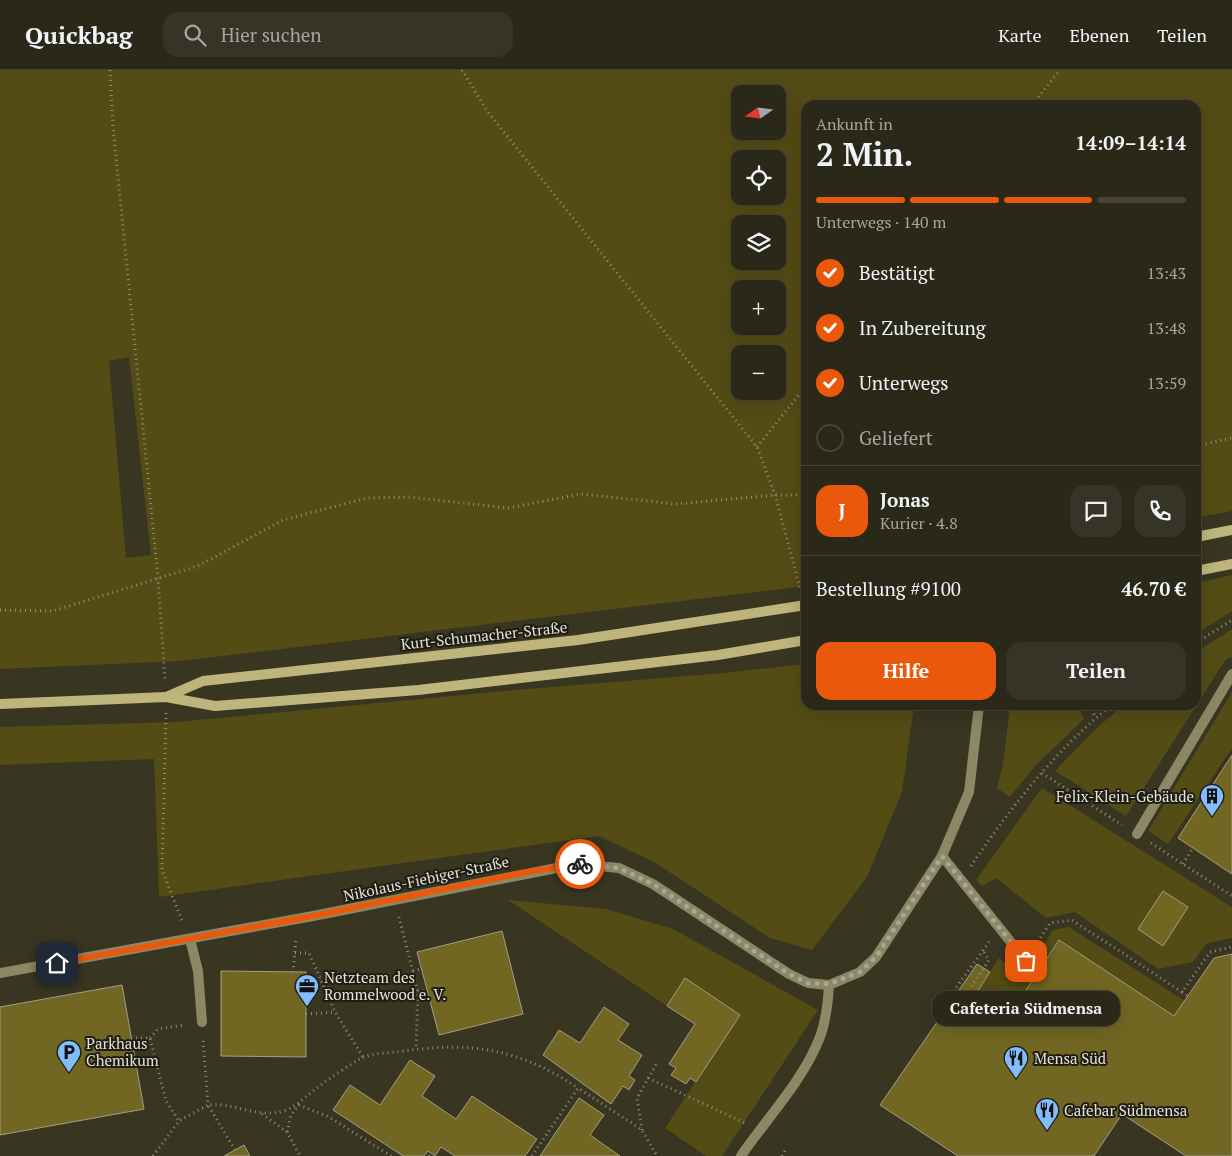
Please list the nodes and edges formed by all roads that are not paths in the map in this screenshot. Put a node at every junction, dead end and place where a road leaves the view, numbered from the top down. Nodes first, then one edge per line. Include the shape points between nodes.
1 (1232, 530) edge
2 (1201, 535) edge
3 (1232, 564) edge
4 (1201, 570) edge
5 (801, 607) edge
6 (801, 641) edge
7 (1232, 674) edge
8 (166, 697) junction
9 (0, 704) edge
10 (976, 710) edge
11 (979, 710) edge
12 (980, 718) junction
13 (1137, 834) dead end
14 (942, 856) junction
15 (190, 939) junction
16 (1026, 961) road end
17 (0, 973) edge
18 (829, 984) junction
19 (202, 1022) road end
20 (741, 1156) edge

1 - 2 main road
3 - 4 main road
5 - 8 main road, Kurt-Schumacher-Straße via 578,640 203,681
6 - 8 main road, Kurt-Schumacher-Straße via 718,655 409,690 215,706
7 - 13 street
8 - 9 main road, Kurt-Schumacher-Straße
10 - 12 street
11 - 12 street
12 - 14 street via 969,792
14 - 16 street
14 - 18 street via 876,957 860,972
15 - 17 street, Nikolaus-Fiebiger-Straße
15 - 18 street, Nikolaus-Fiebiger-Straße via 577,864 619,868 653,884 789,974 808,983
15 - 19 street via 198,971
18 - 20 street via 820,1037 799,1077

